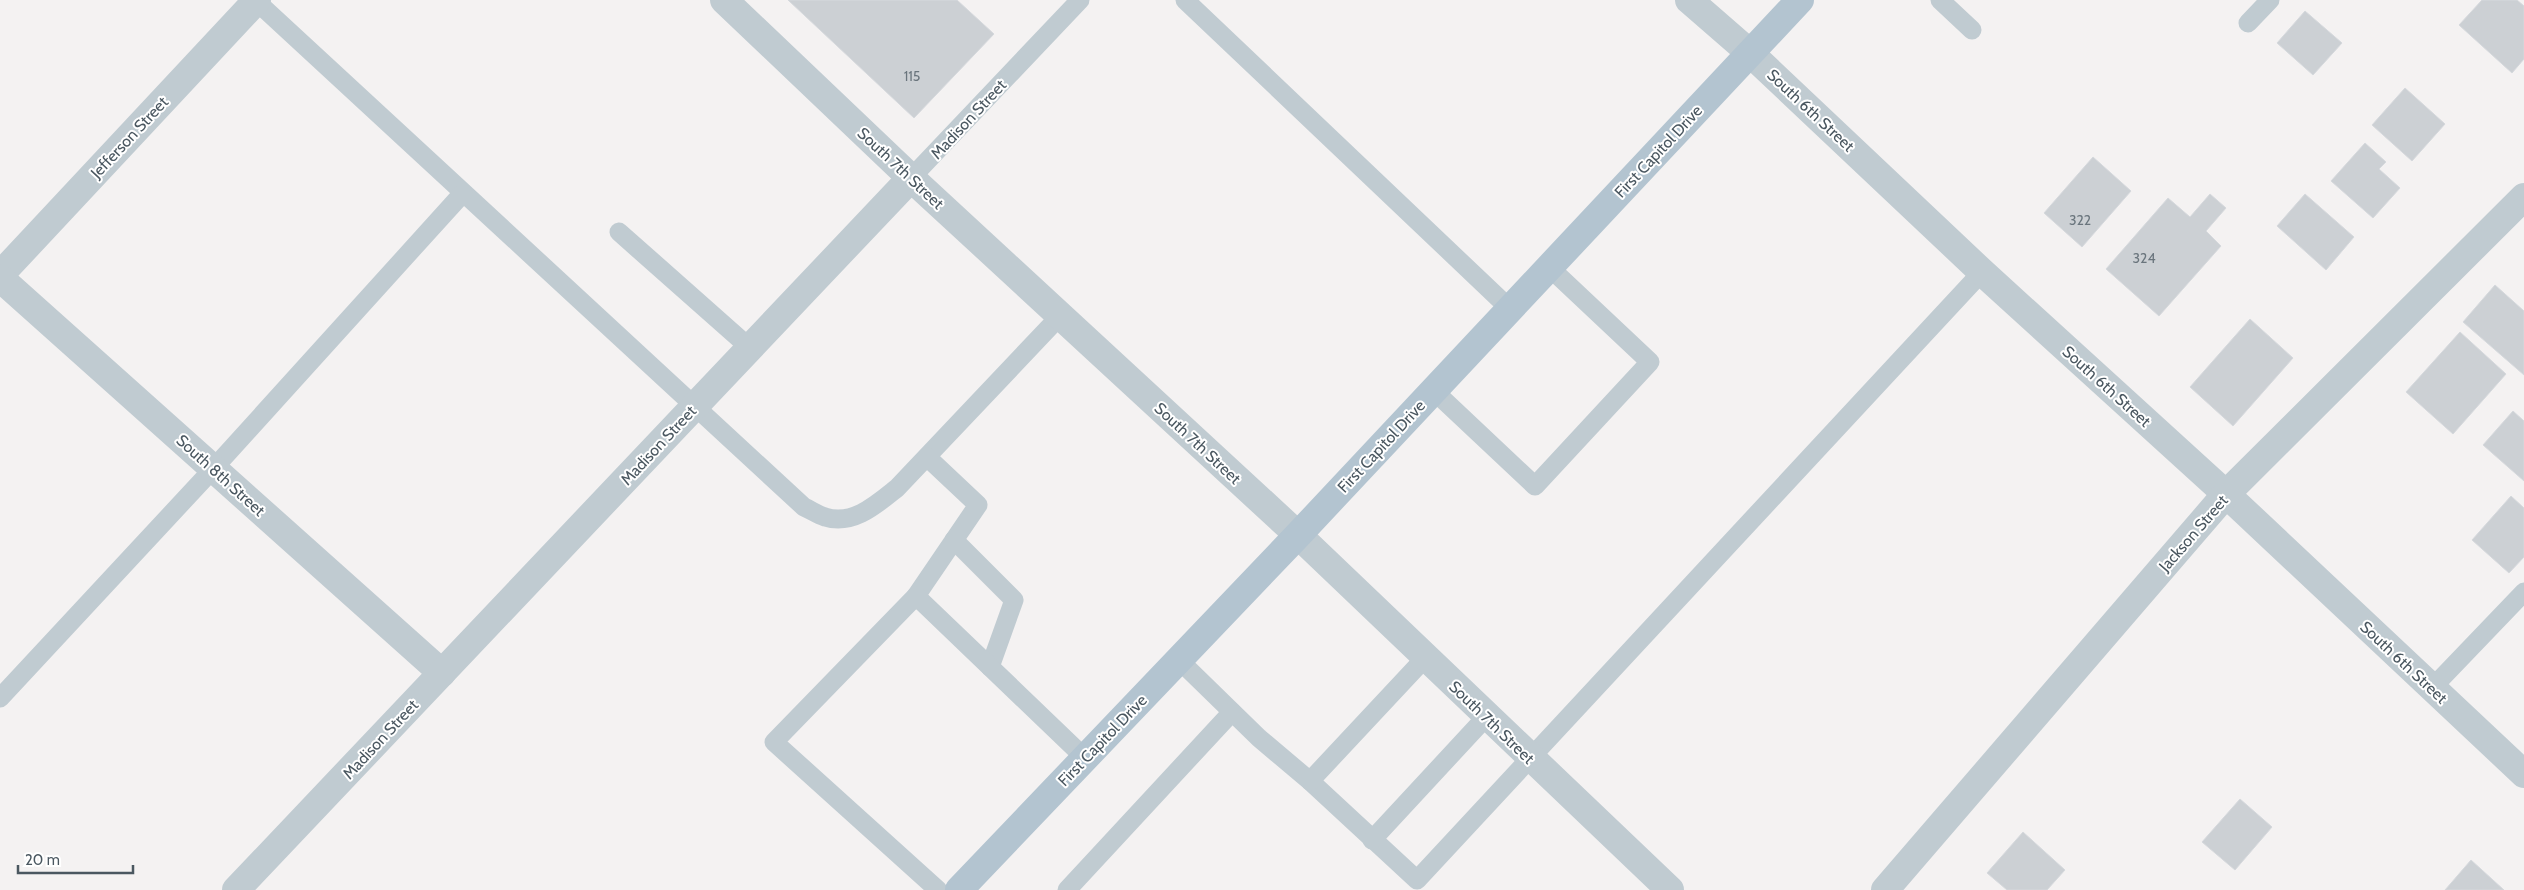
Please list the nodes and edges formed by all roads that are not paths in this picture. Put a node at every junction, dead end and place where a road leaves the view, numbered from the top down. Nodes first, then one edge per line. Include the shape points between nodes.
1 (724, 0) edge
2 (1080, 0) edge
3 (1185, 0) edge
4 (1689, 0) edge
5 (1800, 0) edge
6 (1940, 0) edge
7 (2270, 0) edge
8 (256, 1) edge
9 (2248, 23) dead end
10 (1972, 30) dead end
11 (1750, 53) junction
12 (911, 178) junction
13 (463, 194) junction
14 (2524, 197) edge
15 (619, 232) dead end
16 (1548, 266) junction
17 (1982, 272) junction
18 (0, 276) edge
19 (1509, 308) junction
20 (1060, 316) junction
21 (750, 348) junction
22 (1433, 390) junction
23 (694, 407) junction
24 (927, 456) junction
25 (213, 469) junction
26 (2226, 494) junction
27 (1298, 535) junction
28 (954, 540) junction
29 (2524, 592) edge
30 (916, 596) junction
31 (1425, 658) junction
32 (1179, 660) junction
33 (990, 667) junction
34 (442, 673) junction
35 (2432, 688) junction
36 (0, 698) edge
37 (1232, 712) junction
38 (1486, 717) junction
39 (1085, 758) junction
40 (1529, 758) junction
41 (2524, 774) edge
42 (1310, 781) junction
43 (1372, 840) junction
44 (236, 890) edge
45 (938, 890) edge
46 (959, 890) edge
47 (1067, 890) edge
48 (1670, 890) edge
49 (1884, 890) edge

1 - 12 street, South 7th Street
2 - 12 lane, Madison Street
3 - 19 lane
4 - 11 street, South 6th Street
5 - 11 main road, First Capitol Drive
6 - 10 lane
7 - 9 lane
8 - 13 lane
8 - 18 street, Jefferson Street
11 - 16 main road, First Capitol Drive
11 - 17 street, South 6th Street
12 - 20 street, South 7th Street
12 - 21 street, Madison Street
13 - 23 lane
13 - 25 lane
14 - 26 street, Jackson Street
15 - 21 lane
16 - 19 main road, First Capitol Drive
16 - 22 lane via 1650,362 1535,486
17 - 26 street, South 6th Street
17 - 40 lane
18 - 25 street, South 8th Street
19 - 22 main road, First Capitol Drive
20 - 24 lane
20 - 27 street, South 7th Street
21 - 23 street, Madison Street
22 - 27 main road, First Capitol Drive
23 - 24 lane via 804,507 825,518 843,519 868,511 897,488
23 - 34 street, Madison Street
24 - 28 lane via 978,505
25 - 34 street, South 8th Street
25 - 36 lane
26 - 35 street, South 6th Street
26 - 49 street, Jackson Street
27 - 31 street, South 7th Street
27 - 32 main road, First Capitol Drive
28 - 30 lane
28 - 33 lane via 1014,600
29 - 35 lane
30 - 33 lane
30 - 45 lane via 774,742
31 - 38 street, South 7th Street
31 - 42 lane
32 - 37 lane
32 - 39 main road, First Capitol Drive
33 - 39 lane
34 - 44 street, Madison Street
35 - 41 street, South 6th Street
37 - 42 lane
37 - 47 lane
38 - 40 street, South 7th Street
38 - 43 lane
39 - 46 main road, First Capitol Drive
40 - 43 lane via 1417,880
40 - 48 street, South 7th Street
42 - 43 lane

